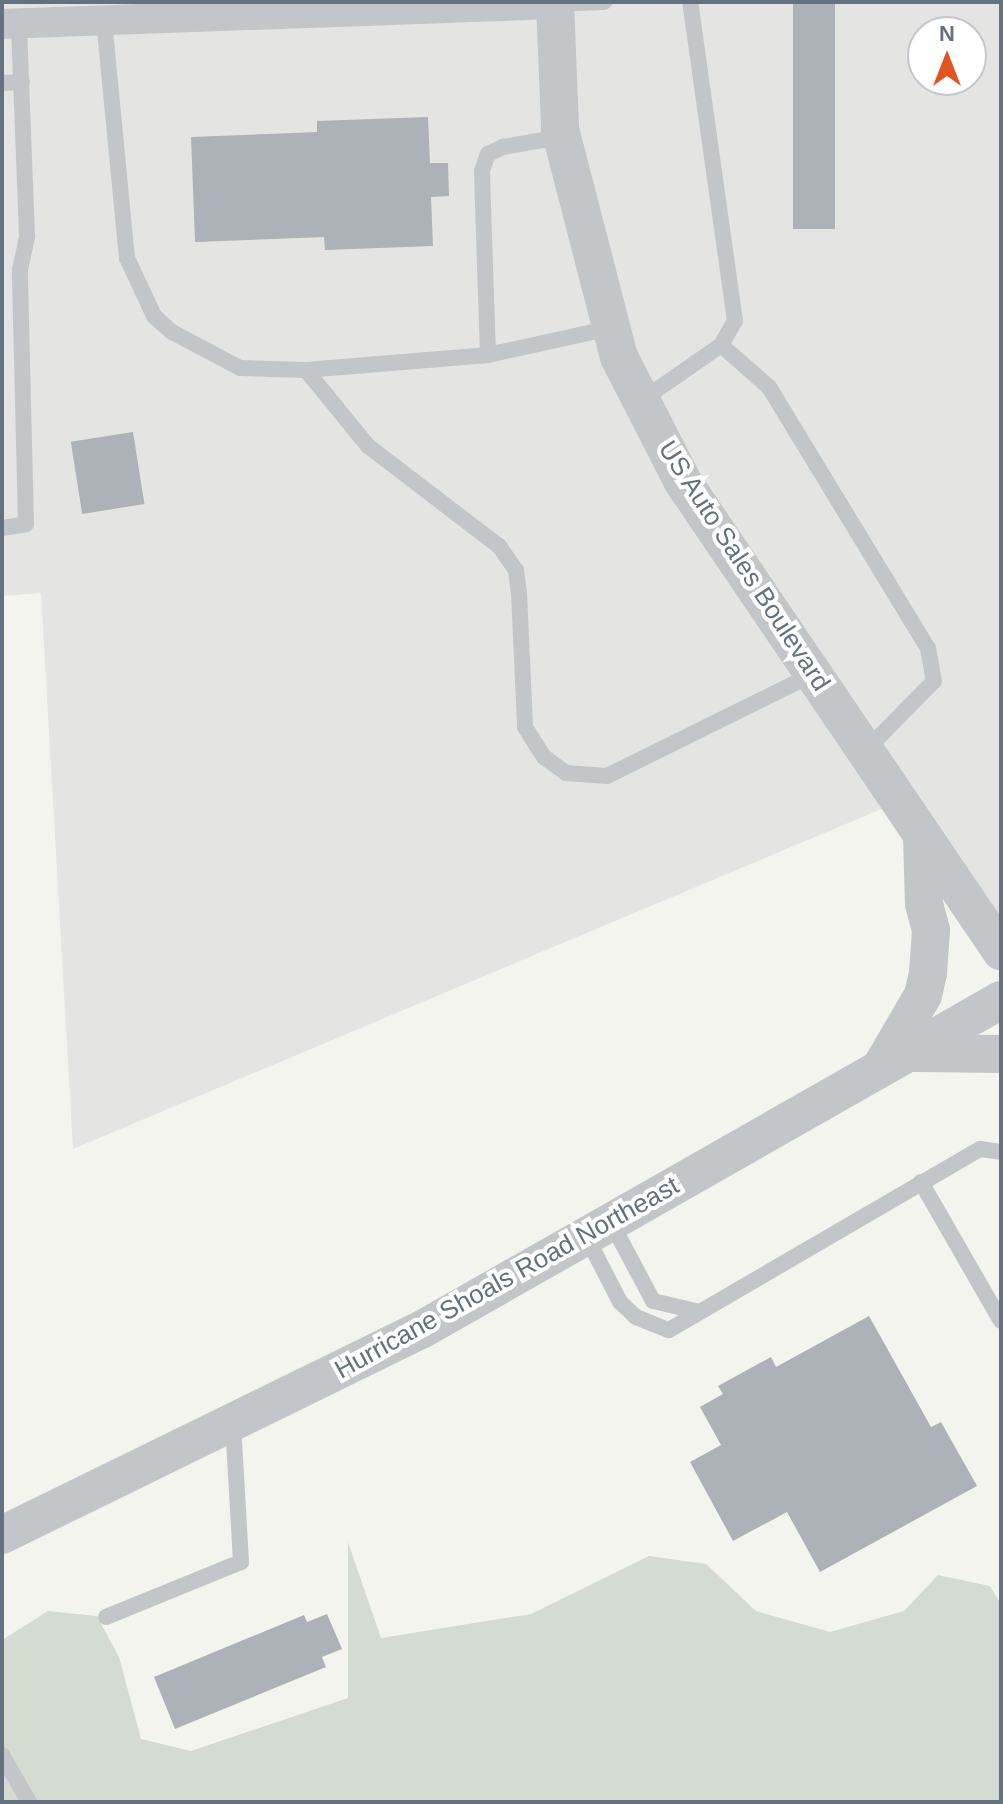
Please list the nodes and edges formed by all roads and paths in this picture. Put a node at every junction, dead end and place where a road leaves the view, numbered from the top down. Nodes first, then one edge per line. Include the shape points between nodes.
1 (604, 2) edge
2 (690, 2) edge
3 (555, 3) edge
4 (104, 20) junction
5 (11, 24) edge
6 (22, 82) junction
7 (2, 83) edge
8 (561, 137) junction
9 (611, 328) junction
10 (721, 345) junction
11 (488, 355) junction
12 (306, 370) junction
13 (641, 400) junction
14 (2, 528) edge
15 (813, 674) junction
16 (865, 751) junction
17 (922, 835) junction
18 (964, 897) junction
19 (1001, 911) edge
20 (1001, 951) edge
21 (1001, 1000) edge
22 (1001, 1054) edge
23 (895, 1062) junction
24 (1001, 1152) edge
25 (921, 1182) junction
26 (598, 1229) junction
27 (696, 1311) junction
28 (1001, 1321) edge
29 (233, 1423) junction
30 (2, 1535) edge
31 (106, 1617) dead end
32 (2, 1755) edge
33 (29, 1802) edge

1 - 3 lane
2 - 10 lane via 735,321
3 - 4 street
3 - 8 street, US Auto Sales Boulevard
4 - 5 street
4 - 12 lane via 127,258 154,316 172,332 240,368
5 - 6 lane
6 - 7 lane
6 - 14 lane via 26,524
8 - 9 street, US Auto Sales Boulevard
8 - 11 lane via 503,147 488,154 482,171
9 - 11 lane
9 - 13 street, US Auto Sales Boulevard
10 - 13 lane
10 - 16 lane via 769,387 928,648 934,681
11 - 12 lane
12 - 15 lane via 368,446 471,521 516,570 525,727 544,757 566,773 607,776
13 - 15 street, US Auto Sales Boulevard via 683,482
15 - 16 street, US Auto Sales Boulevard
16 - 17 street, US Auto Sales Boulevard
17 - 18 street, US Auto Sales Boulevard
17 - 23 street via 924,904 931,930 928,973
18 - 19 street
18 - 20 street, US Auto Sales Boulevard
21 - 23 street, Hurricane Shoals Road Northeast
22 - 23 street
23 - 26 street, Hurricane Shoals Road Northeast
24 - 25 lane via 980,1149
25 - 27 lane
25 - 28 lane
26 - 27 lane via 653,1301
26 - 27 lane via 620,1302 636,1317 669,1330
26 - 29 street, Hurricane Shoals Road Northeast via 421,1330
29 - 30 street, Hurricane Shoals Road Northeast
29 - 31 lane via 241,1562
32 - 33 lane

